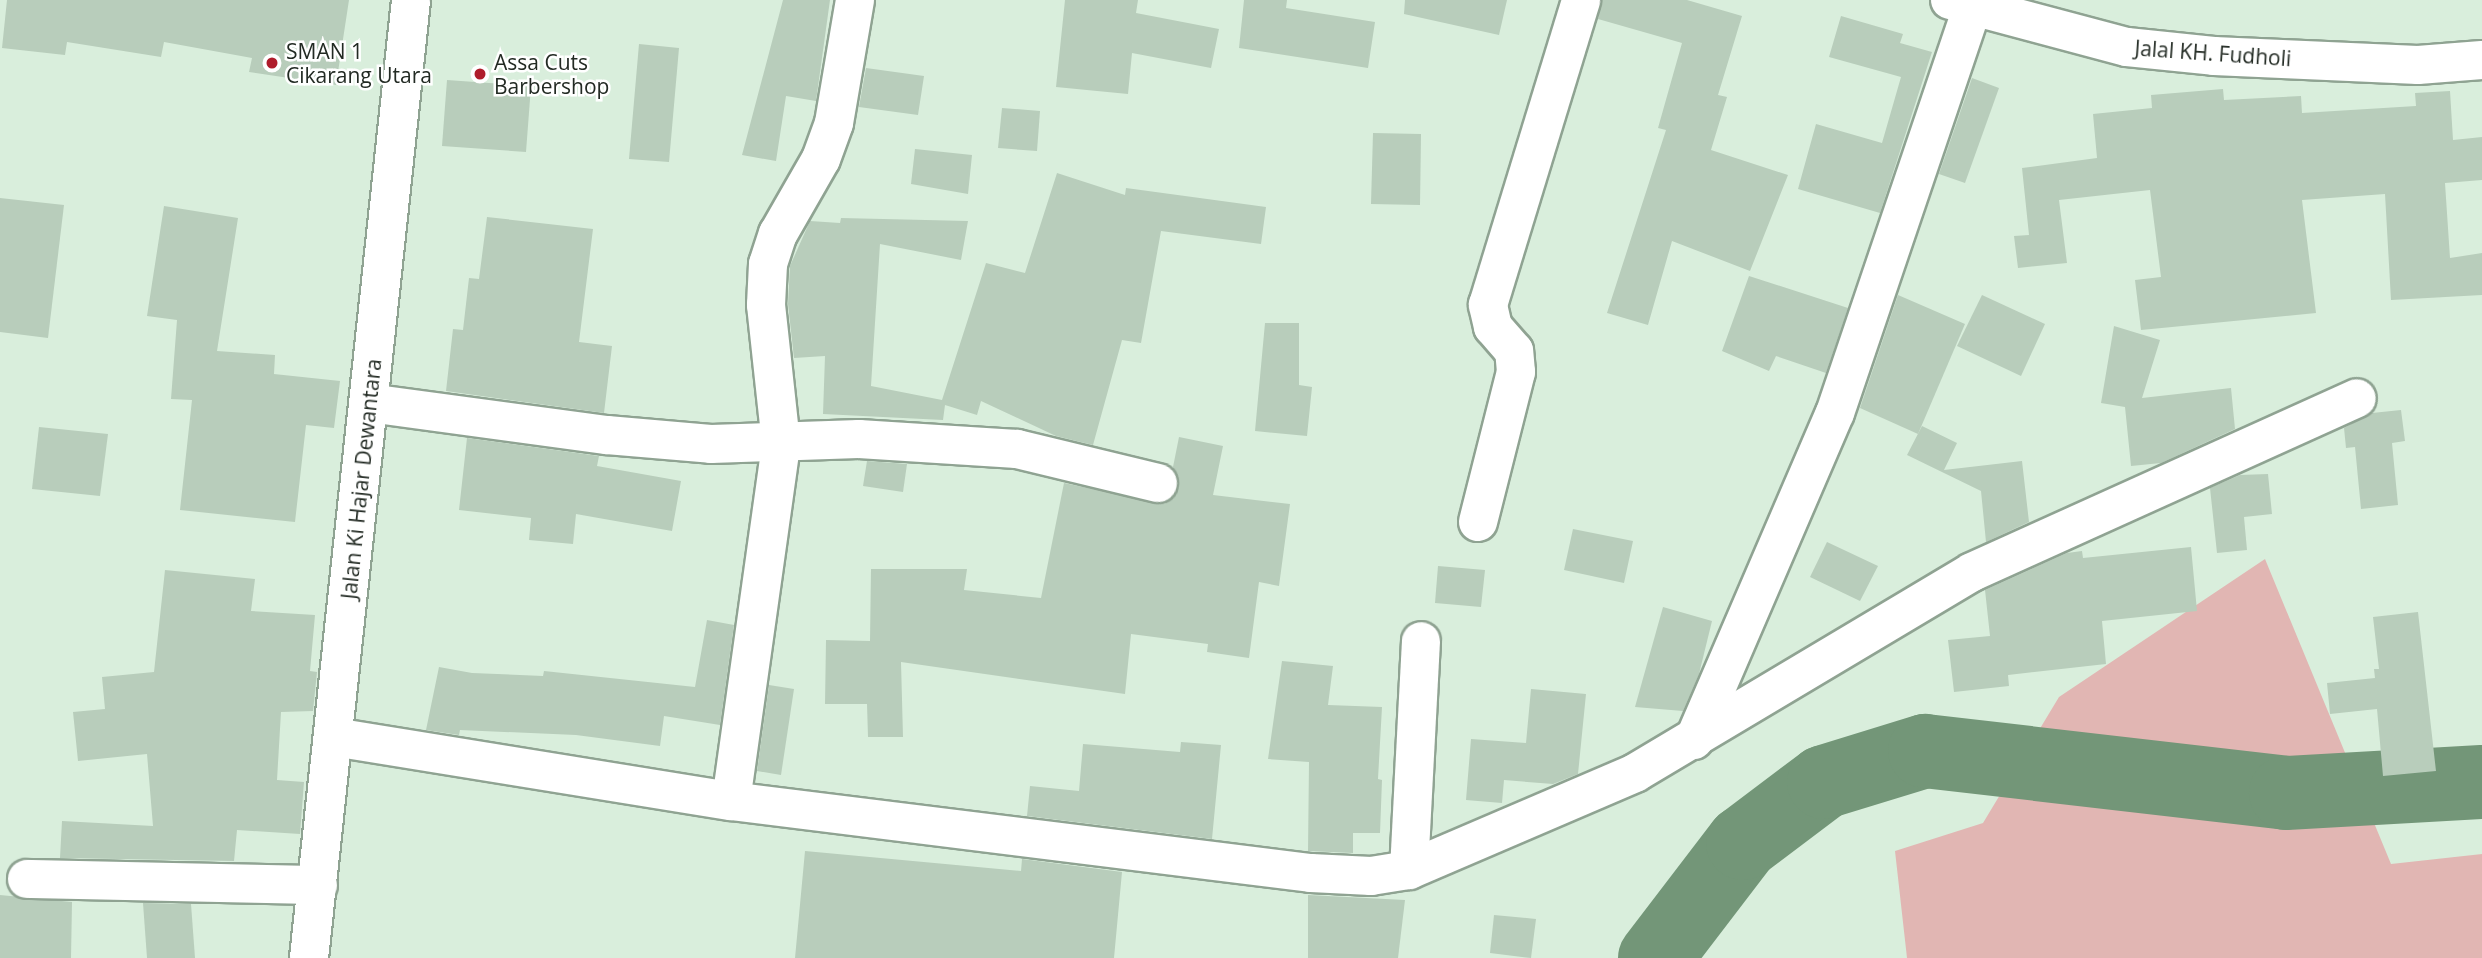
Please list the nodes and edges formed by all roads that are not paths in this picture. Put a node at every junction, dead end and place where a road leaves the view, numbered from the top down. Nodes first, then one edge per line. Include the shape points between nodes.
1 (411, 0) edge
2 (855, 0) edge
3 (1581, 0) edge
4 (1961, 4) edge
5 (2482, 60) edge
6 (2357, 398) dead end
7 (369, 403) junction
8 (781, 443) junction
9 (1158, 483) dead end
10 (1478, 522) dead end
11 (1421, 641) dead end
12 (334, 737) junction
13 (1694, 740) junction
14 (731, 801) junction
15 (1409, 870) junction
16 (27, 879) dead end
17 (318, 885) junction
18 (309, 958) edge

1 - 7 street, Jalan Ki Hajar Dewantara
2 - 8 street via 834,123 821,159 778,234 768,264 766,305
3 - 10 street via 1489,305 1493,327 1514,351 1516,372
4 - 5 street, Jalal KH. Fudholi via 2127,47 2214,57 2418,65
4 - 13 street via 1835,413
6 - 13 street via 1972,572
7 - 8 street via 607,435 710,444
7 - 12 street, Jalan Ki Hajar Dewantara
8 - 9 street via 859,439 1017,449
8 - 14 street
11 - 15 street
12 - 14 street
12 - 17 street, Jalan Ki Hajar Dewantara
13 - 15 street via 1624,778
14 - 15 street via 1311,873 1371,876
16 - 17 street
17 - 18 street, Jalan Ki Hajar Dewantara

